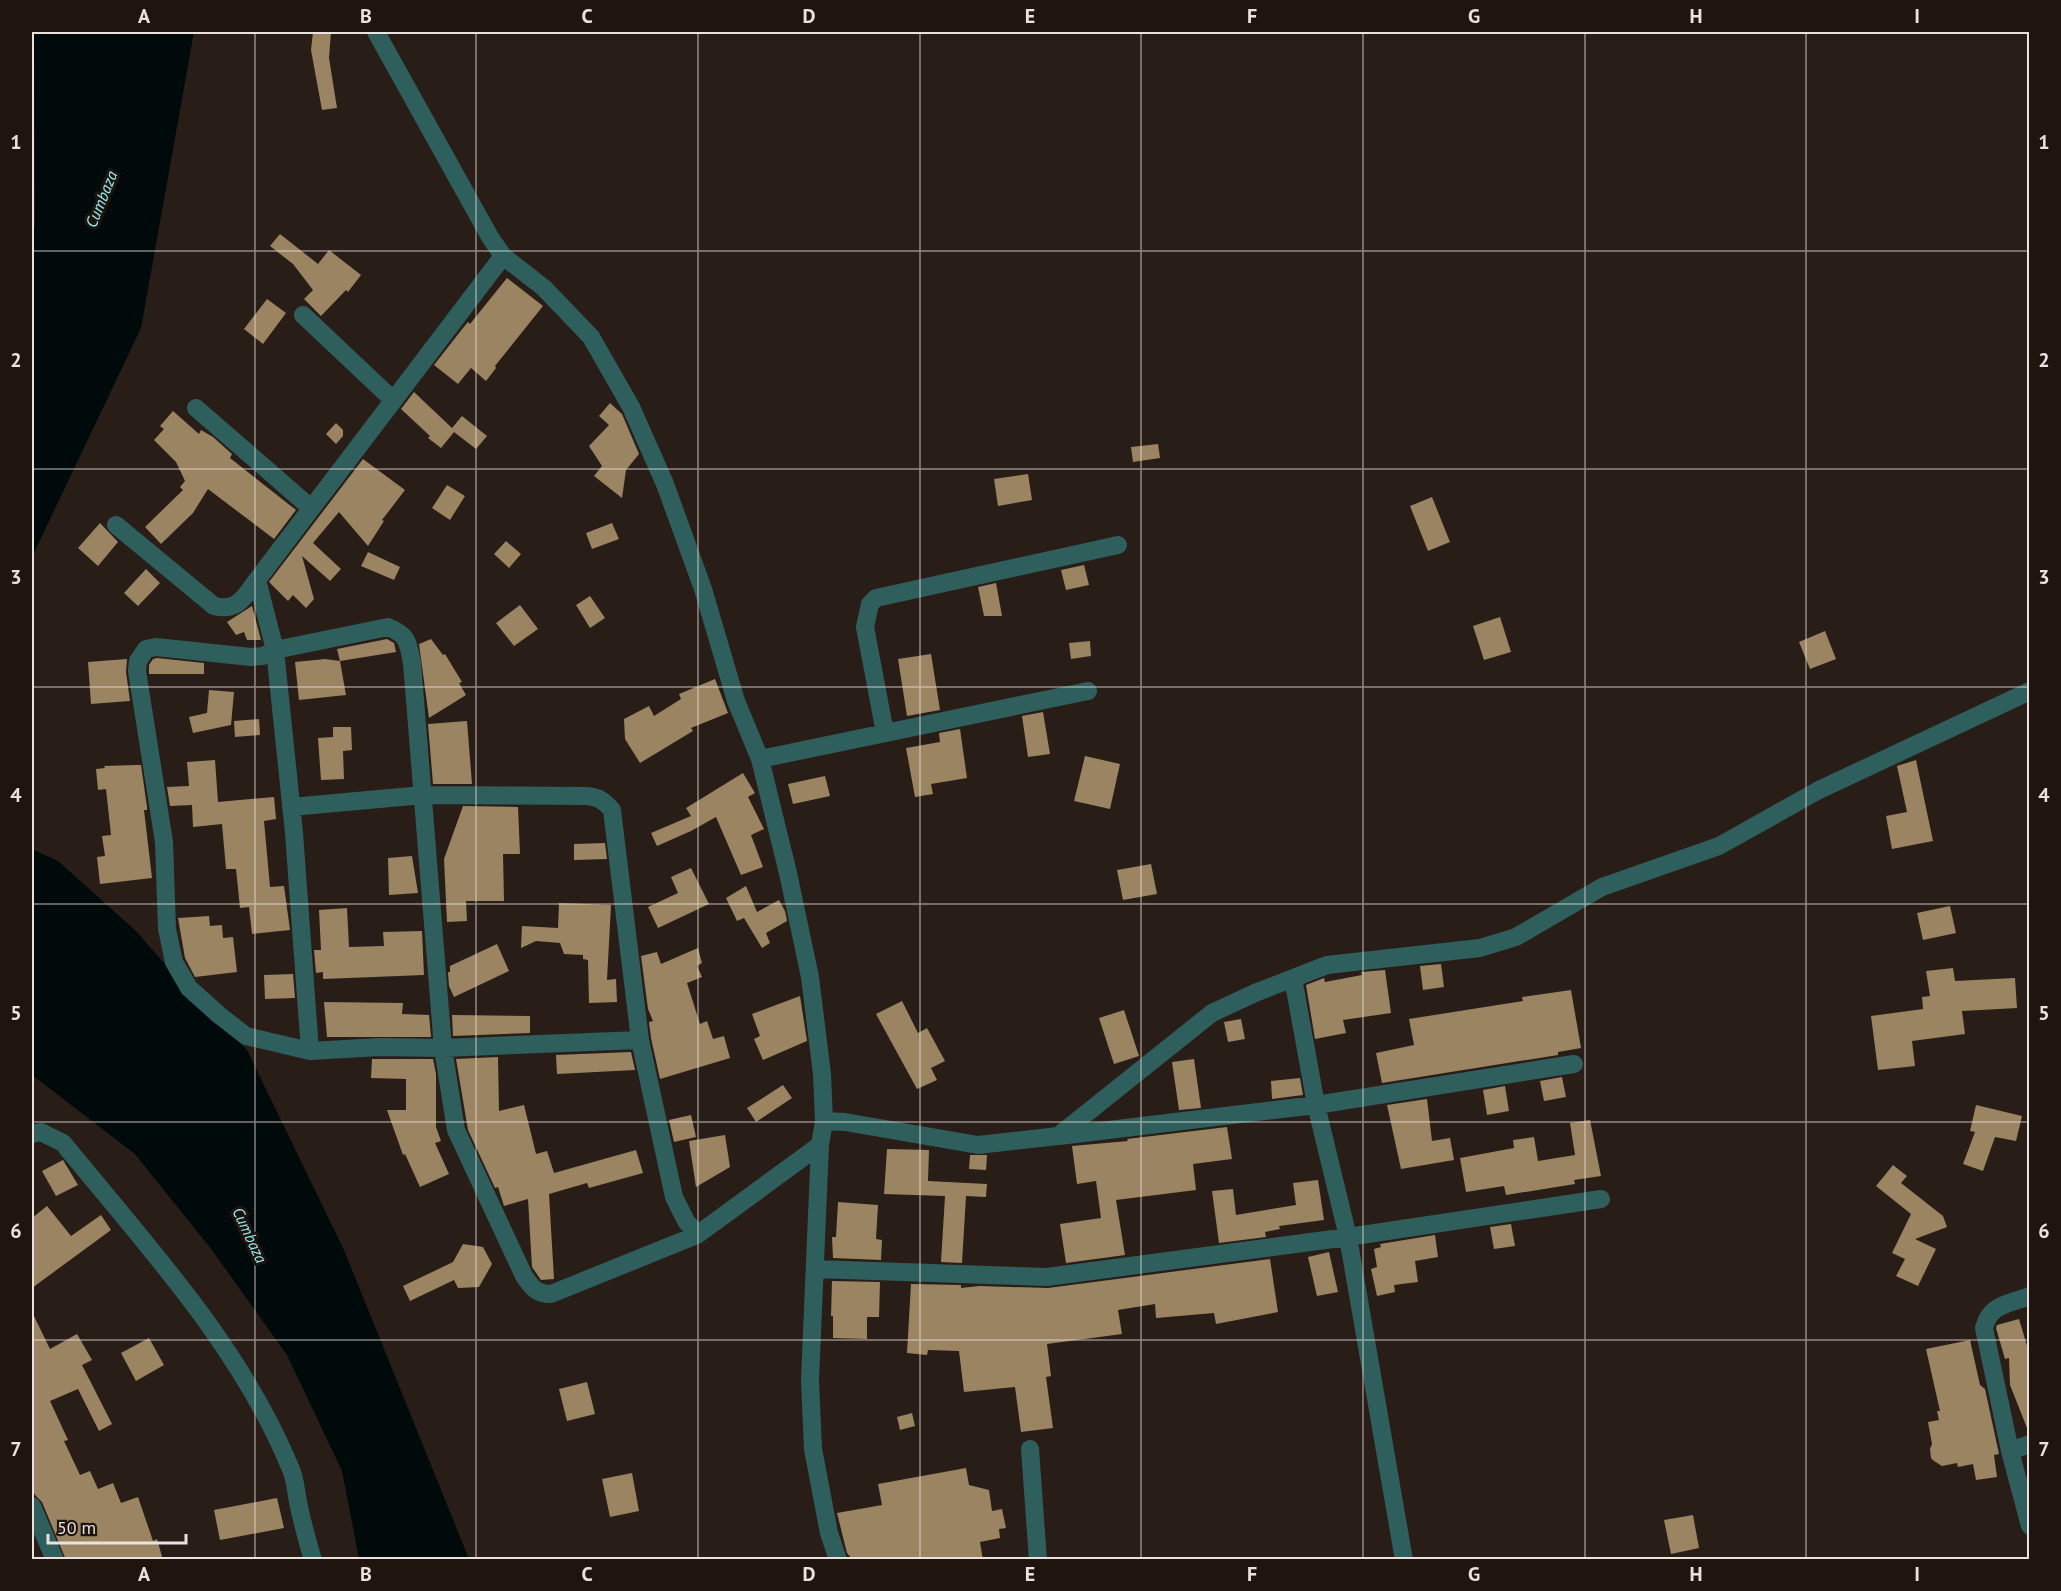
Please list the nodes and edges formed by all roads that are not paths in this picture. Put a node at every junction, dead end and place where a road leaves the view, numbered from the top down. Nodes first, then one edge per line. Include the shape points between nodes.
1 (376, 32) edge
2 (503, 256) junction
3 (303, 315) dead end
4 (392, 399) junction
5 (196, 408) dead end
6 (311, 508) junction
7 (116, 525) dead end
8 (1118, 545) dead end
9 (257, 580) junction
10 (274, 650) junction
11 (1088, 691) dead end
12 (2030, 691) edge
13 (885, 733) junction
14 (760, 759) junction
15 (423, 795) junction
16 (291, 807) junction
17 (1293, 978) junction
18 (640, 1040) junction
19 (443, 1048) junction
20 (310, 1051) junction
21 (1574, 1064) dead end
22 (1316, 1105) junction
23 (824, 1121) junction
24 (32, 1134) edge
25 (1058, 1136) junction
26 (820, 1145) junction
27 (1601, 1198) dead end
28 (697, 1235) junction
29 (1348, 1237) junction
30 (816, 1269) junction
31 (2030, 1296) edge
32 (2030, 1444) edge
33 (1030, 1449) dead end
34 (2010, 1451) junction
35 (32, 1506) edge
36 (2030, 1526) edge
37 (55, 1560) edge
38 (314, 1560) edge
39 (838, 1560) edge
40 (1038, 1560) edge
41 (1404, 1560) edge

1 - 2 street
2 - 4 street
2 - 14 street via 544,288 591,337 631,407 700,579 736,700
3 - 4 street
4 - 6 street
5 - 6 street
6 - 9 street
7 - 9 street via 214,606 232,607
8 - 13 street via 876,598 870,604 865,627
9 - 10 street
10 - 15 street via 388,627 400,632 408,641 412,663
10 - 16 street
10 - 20 street via 251,657 156,647 146,649 137,671 164,842 167,929 174,963 189,988 246,1036
11 - 13 street
12 - 17 street via 1819,790 1719,846 1602,887 1516,937 1480,948 1327,965
13 - 14 street
14 - 23 street via 810,977
15 - 16 street
15 - 18 street via 587,796 598,797 612,810
15 - 19 street
16 - 20 street
17 - 22 street
17 - 25 street via 1212,1013
18 - 19 street
18 - 28 street via 674,1197
19 - 20 street
19 - 28 street via 456,1130 524,1276 540,1294 551,1294
21 - 22 street
22 - 25 street
22 - 29 street
23 - 25 street via 978,1145
23 - 26 street
24 - 38 street via 41,1132 63,1143 187,1295 230,1355 292,1469 304,1534
26 - 28 street
26 - 30 street
27 - 29 street
29 - 30 street via 1047,1276
29 - 41 street
30 - 39 street via 810,1380 813,1449
31 - 34 street via 1993,1309 1984,1328
32 - 34 street
33 - 40 street
34 - 36 street
35 - 37 street

